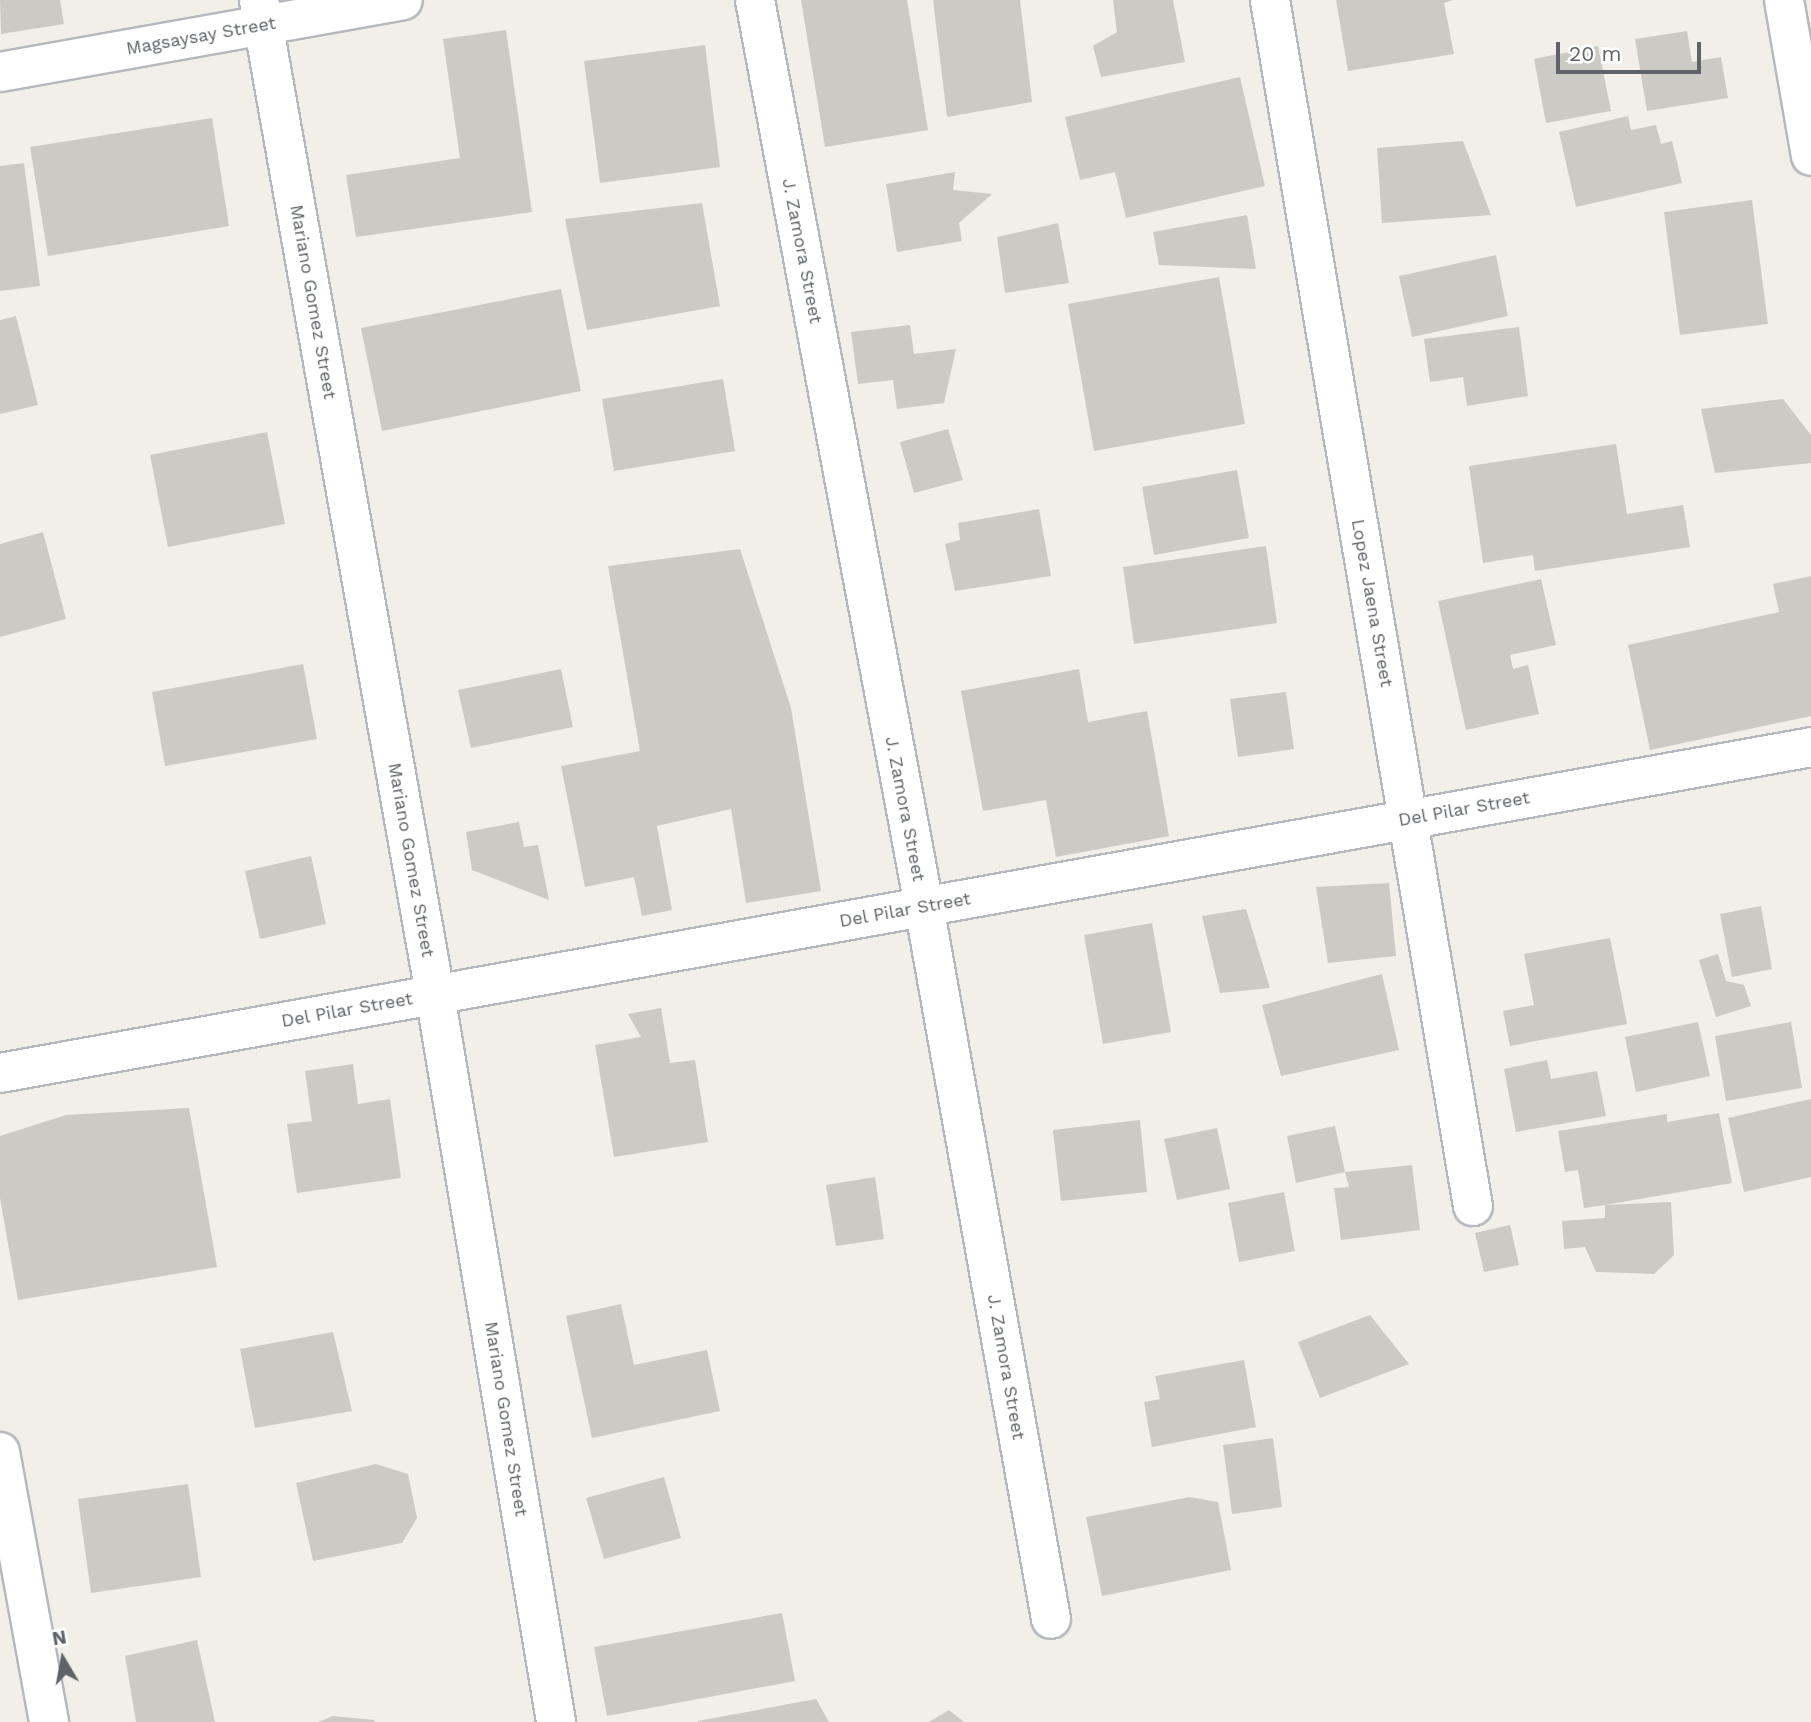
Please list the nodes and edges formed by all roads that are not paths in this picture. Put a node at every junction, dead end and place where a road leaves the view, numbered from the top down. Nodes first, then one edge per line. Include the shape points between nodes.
1 (403, 0) edge
2 (755, 0) edge
3 (1270, 0) edge
4 (1784, 0) edge
5 (261, 13) edge
6 (0, 72) edge
7 (1811, 156) edge
8 (1811, 747) edge
9 (1408, 819) junction
10 (924, 906) junction
11 (435, 994) junction
12 (0, 1073) edge
13 (1473, 1206) dead end
14 (0, 1452) edge
15 (1051, 1619) dead end
16 (49, 1722) edge
17 (556, 1722) edge

1 - 5 street, Magsaysay Street
2 - 10 street, J. Zamora Street
3 - 9 street, Lopez Jaena Street
4 - 7 street
5 - 6 street, Magsaysay Street
5 - 11 street, Mariano Gomez Street
8 - 9 street, Del Pilar Street
9 - 10 street, Del Pilar Street
9 - 13 street, Lopez Jaena Street
10 - 11 street, Del Pilar Street
10 - 15 street, J. Zamora Street
11 - 12 street, Del Pilar Street
11 - 17 street, Mariano Gomez Street
14 - 16 street

